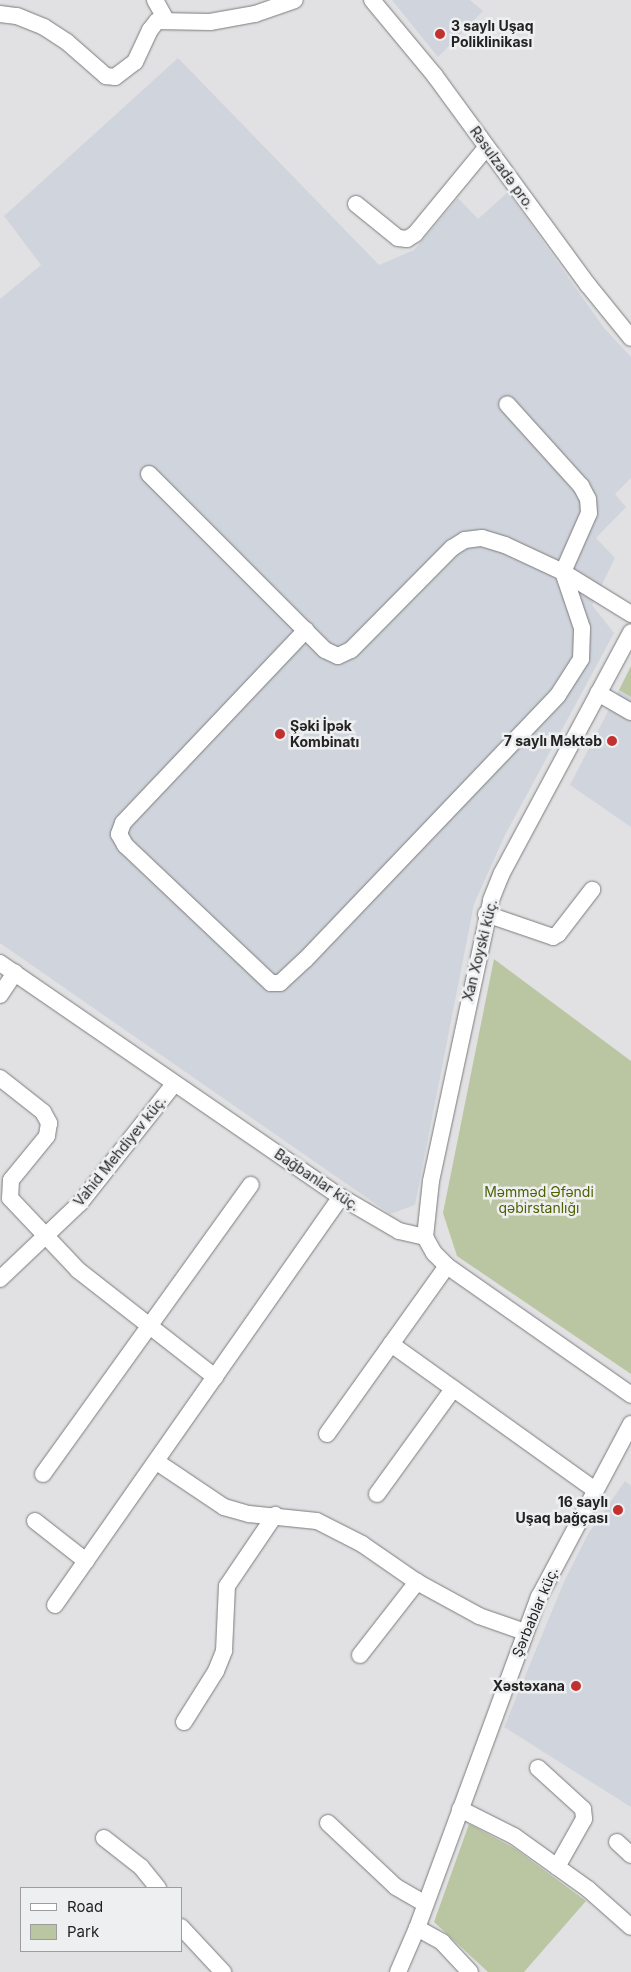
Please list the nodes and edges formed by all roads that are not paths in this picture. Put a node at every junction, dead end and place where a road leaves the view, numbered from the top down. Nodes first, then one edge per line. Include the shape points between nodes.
1 (155, 0) edge
2 (296, 0) edge
3 (374, 1) edge
4 (0, 14) edge
5 (166, 20) junction
6 (486, 148) junction
7 (356, 204) dead end
8 (631, 338) edge
9 (507, 404) dead end
10 (149, 474) dead end
11 (563, 572) junction
12 (631, 614) edge
13 (306, 630) junction
14 (631, 632) edge
15 (598, 694) junction
16 (631, 712) edge
17 (592, 890) dead end
18 (486, 914) junction
19 (0, 963) edge
20 (16, 973) junction
21 (0, 995) edge
22 (0, 1078) edge
23 (174, 1084) junction
24 (251, 1185) dead end
25 (341, 1197) junction
26 (5, 1199) edge
27 (44, 1237) junction
28 (425, 1238) junction
29 (447, 1266) junction
30 (0, 1279) edge
31 (148, 1326) junction
32 (391, 1344) junction
33 (215, 1377) junction
34 (453, 1389) junction
35 (631, 1395) edge
36 (631, 1424) edge
37 (327, 1434) dead end
38 (157, 1462) junction
39 (43, 1474) dead end
40 (595, 1490) junction
41 (377, 1494) dead end
42 (275, 1515) junction
43 (35, 1521) dead end
44 (86, 1561) junction
45 (417, 1582) junction
46 (55, 1604) dead end
47 (525, 1632) junction
48 (360, 1655) dead end
49 (184, 1722) dead end
50 (538, 1768) dead end
51 (460, 1809) junction
52 (328, 1823) dead end
53 (104, 1838) dead end
54 (617, 1842) dead end
55 (631, 1855) edge
56 (558, 1867) junction
57 (157, 1887) edge
58 (426, 1904) junction
59 (631, 1927) edge
60 (182, 1928) edge
61 (417, 1928) junction
62 (223, 1972) edge
63 (398, 1972) edge
64 (470, 1972) edge

1 - 5 street
2 - 5 street via 255,14 210,22
3 - 6 street, Rəsulzadə pro. via 435,76
4 - 5 street via 17,16 44,27 106,76 115,77 135,62 150,30 158,22
6 - 7 street via 415,234 407,239 398,238
6 - 8 street, Rəsulzadə pro.
9 - 11 street via 581,486 588,499 589,513
10 - 13 street
11 - 12 street
11 - 13 street via 505,545 482,538 465,540 452,548 351,650 338,656 325,650
11 - 13 street via 582,628 581,659 558,695 305,960 280,983 271,983 125,846 119,834 123,823
14 - 15 street, Xan Xoyski küç.
15 - 16 street
15 - 18 street, Xan Xoyski küç. via 502,873
17 - 18 street via 553,937
18 - 28 street, Xan Xoyski küç. via 430,1181
19 - 20 street, Bağbanlar küç.
20 - 21 street
20 - 23 street, Bağbanlar küç.
22 - 26 street via 43,1112 49,1123 47,1136 11,1180
23 - 25 street, Bağbanlar küç.
23 - 27 street, Vahid Mehdiyev küç. via 99,1181
24 - 31 street
25 - 28 street, Bağbanlar küç. via 399,1231
25 - 33 street
26 - 27 street
27 - 30 street, Vahid Mehdiyev küç.
27 - 31 street via 78,1270
28 - 29 street
29 - 32 street
29 - 35 street
31 - 33 street
31 - 39 street
32 - 34 street
32 - 37 street
33 - 38 street
34 - 40 street
34 - 41 street
36 - 40 street, Şərbablar küç.
38 - 42 street via 224,1507 249,1514
38 - 44 street
40 - 47 street, Şərbablar küç. via 568,1539
42 - 45 street via 316,1521 362,1544
42 - 49 street via 226,1586 224,1651 216,1671
43 - 44 street
44 - 46 street
45 - 47 street via 479,1616
45 - 48 street
47 - 51 street, Şərbablar küç.
50 - 56 street via 583,1809 584,1819
51 - 56 street via 514,1836
51 - 58 street, Şərbablar küç.
52 - 58 street via 396,1887
53 - 57 street via 141,1867
54 - 55 street
56 - 59 street
58 - 61 street, Şərbablar küç.
60 - 62 street
61 - 63 street, Şərbablar küç.
61 - 64 street via 442,1942

